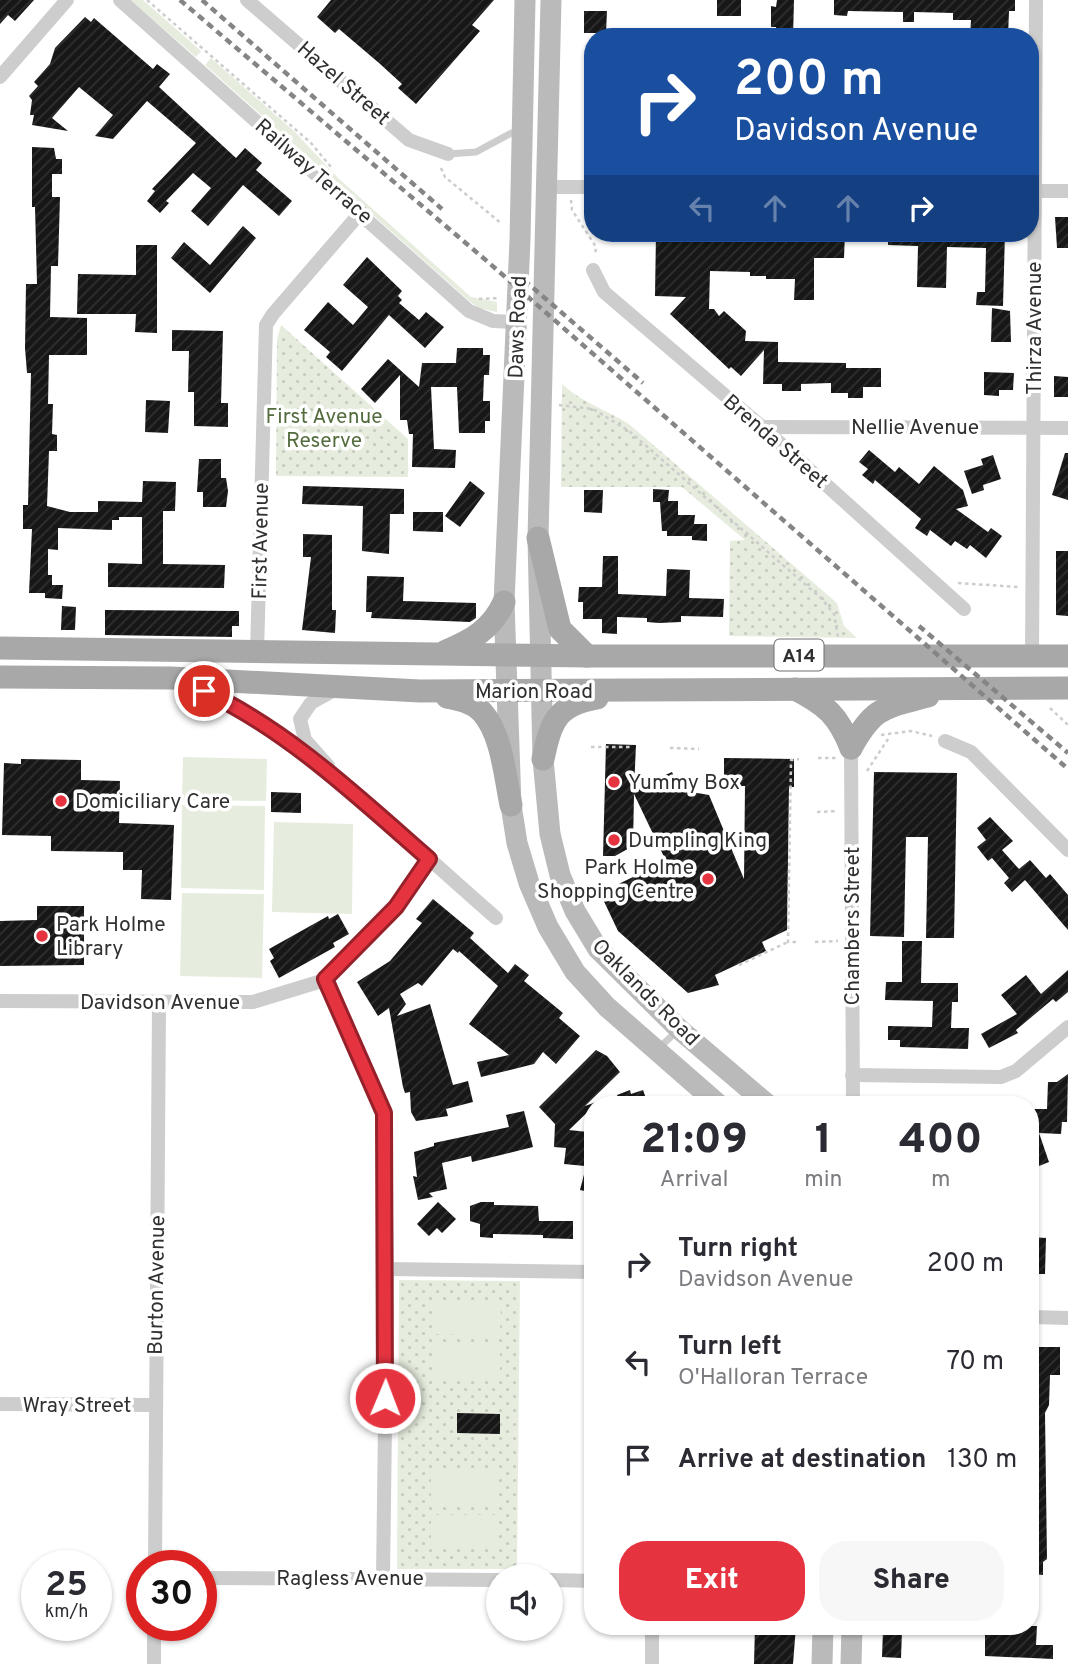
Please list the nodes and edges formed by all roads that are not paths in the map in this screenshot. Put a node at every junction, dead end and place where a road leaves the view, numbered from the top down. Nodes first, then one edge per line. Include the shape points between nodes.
1 (66, 0) edge
2 (120, 0) edge
3 (247, 0) edge
4 (525, 0) edge
5 (551, 0) edge
6 (1036, 0) edge
7 (1036, 28) edge
8 (0, 77) edge
9 (523, 127) junction
10 (448, 154) joint
11 (548, 187) junction
12 (584, 187) edge
13 (1039, 191) edge
14 (1068, 191) edge
15 (361, 212) junction
16 (1033, 242) edge
17 (593, 270) road end
18 (517, 322) junction
19 (762, 427) junction
20 (1033, 427) junction
21 (1068, 428) edge
22 (538, 538) junction
23 (505, 602) junction
24 (964, 609) dead end
25 (0, 648) edge
26 (257, 653) junction
27 (436, 654) junction
28 (506, 654) junction
29 (541, 655) junction
30 (587, 656) junction
31 (1068, 656) edge
32 (1032, 657) junction
33 (0, 677) edge
34 (178, 679) junction
35 (341, 687) junction
36 (793, 688) junction
37 (958, 688) junction
38 (1068, 688) edge
39 (420, 691) junction
40 (507, 691) junction
41 (541, 691) junction
42 (628, 692) junction
43 (945, 741) road end
44 (844, 753) junction
45 (543, 760) junction
46 (345, 786) junction
47 (511, 805) junction
48 (1068, 850) edge
49 (429, 859) junction
50 (496, 918) dead end
51 (325, 979) junction
52 (0, 1002) edge
53 (159, 1003) junction
54 (1068, 1027) edge
55 (679, 1029) junction
56 (656, 1051) junction
57 (852, 1075) junction
58 (709, 1096) edge
59 (758, 1096) edge
60 (853, 1096) edge
61 (387, 1269) junction
62 (584, 1272) edge
63 (1039, 1317) edge
64 (1068, 1318) edge
65 (0, 1404) edge
66 (155, 1405) junction
67 (155, 1550) edge
68 (217, 1578) edge
69 (383, 1578) junction
70 (486, 1580) edge
71 (563, 1580) edge
72 (584, 1581) edge
73 (652, 1635) edge
74 (822, 1635) edge
75 (852, 1635) edge
76 (154, 1641) edge
77 (154, 1664) edge
78 (652, 1664) edge
79 (822, 1664) edge
80 (851, 1664) edge

1 - 8 street
2 - 15 street, Railway Terrace
3 - 10 street, Hazel Street via 409,140
4 - 9 main road, Daws Road
5 - 11 main road, Daws Road
6 - 7 street, Thirza Avenue
9 - 10 lane via 476,152
9 - 18 main road, Daws Road
11 - 12 street
11 - 22 main road, Daws Road
13 - 14 street
15 - 18 street, Railway Terrace via 469,311 493,321
15 - 26 street, First Avenue via 266,326
16 - 20 street, Thirza Avenue
17 - 19 street, Brenda Street via 604,292
18 - 23 main road, Daws Road
19 - 20 street, Nellie Avenue
19 - 24 street, Brenda Street
20 - 21 street, Nellie Avenue
20 - 32 street, Thirza Avenue
22 - 29 main road, Daws Road
22 - 30 main road via 560,629
23 - 27 main road via 482,632
23 - 28 main road, Daws Road
25 - 26 main road, Marion Road / A14
26 - 27 main road, Marion Road / A14
27 - 28 main road, Marion Road / A14
28 - 29 main road, Marion Road / A14
28 - 40 main road, Daws Road
29 - 30 main road, Marion Road / A14
29 - 41 main road, Daws Road
30 - 32 main road, Marion Road / A14
31 - 32 main road, Marion Road / A14
33 - 34 main road, Marion Road / A14
34 - 35 main road, Marion Road / A14
34 - 46 street via 229,703
35 - 39 main road, Marion Road / A14
35 - 46 street via 311,703 300,719 305,740
36 - 37 main road, Marion Road / A14
36 - 42 main road, Marion Road / A14
36 - 44 main road via 817,700 840,720
37 - 38 main road, Marion Road / A14
37 - 44 main road via 877,711
39 - 40 main road, Marion Road / A14
39 - 47 main road via 470,703 483,712 495,736
40 - 41 main road, Marion Road / A14
40 - 47 main road, Oaklands Road
41 - 42 main road, Marion Road / A14
41 - 45 main road, Oaklands Road
42 - 45 main road via 588,699 558,714 550,727
43 - 48 street via 971,752
44 - 57 street, Chambers Street
45 - 55 main road, Oaklands Road via 550,834 575,911 598,949
46 - 49 street
47 - 56 main road, Oaklands Road via 525,869 548,927 575,972
49 - 50 street
49 - 51 street, Davidson Avenue via 396,907
51 - 53 street, Davidson Avenue via 253,1002
51 - 61 street via 384,1113
52 - 53 street, Davidson Avenue
53 - 66 street, Burton Avenue
54 - 57 street via 1016,1071 1001,1077
55 - 56 lane
55 - 59 main road, Oaklands Road
56 - 58 main road, Oaklands Road
57 - 60 street, Chambers Street
61 - 62 street
61 - 69 street
63 - 64 street
65 - 66 street, Wray Street
66 - 67 street, Burton Avenue
68 - 69 street, Ragless Avenue
69 - 70 street, Ragless Avenue
71 - 72 street
73 - 78 street
74 - 79 main road
75 - 80 main road
76 - 77 street

